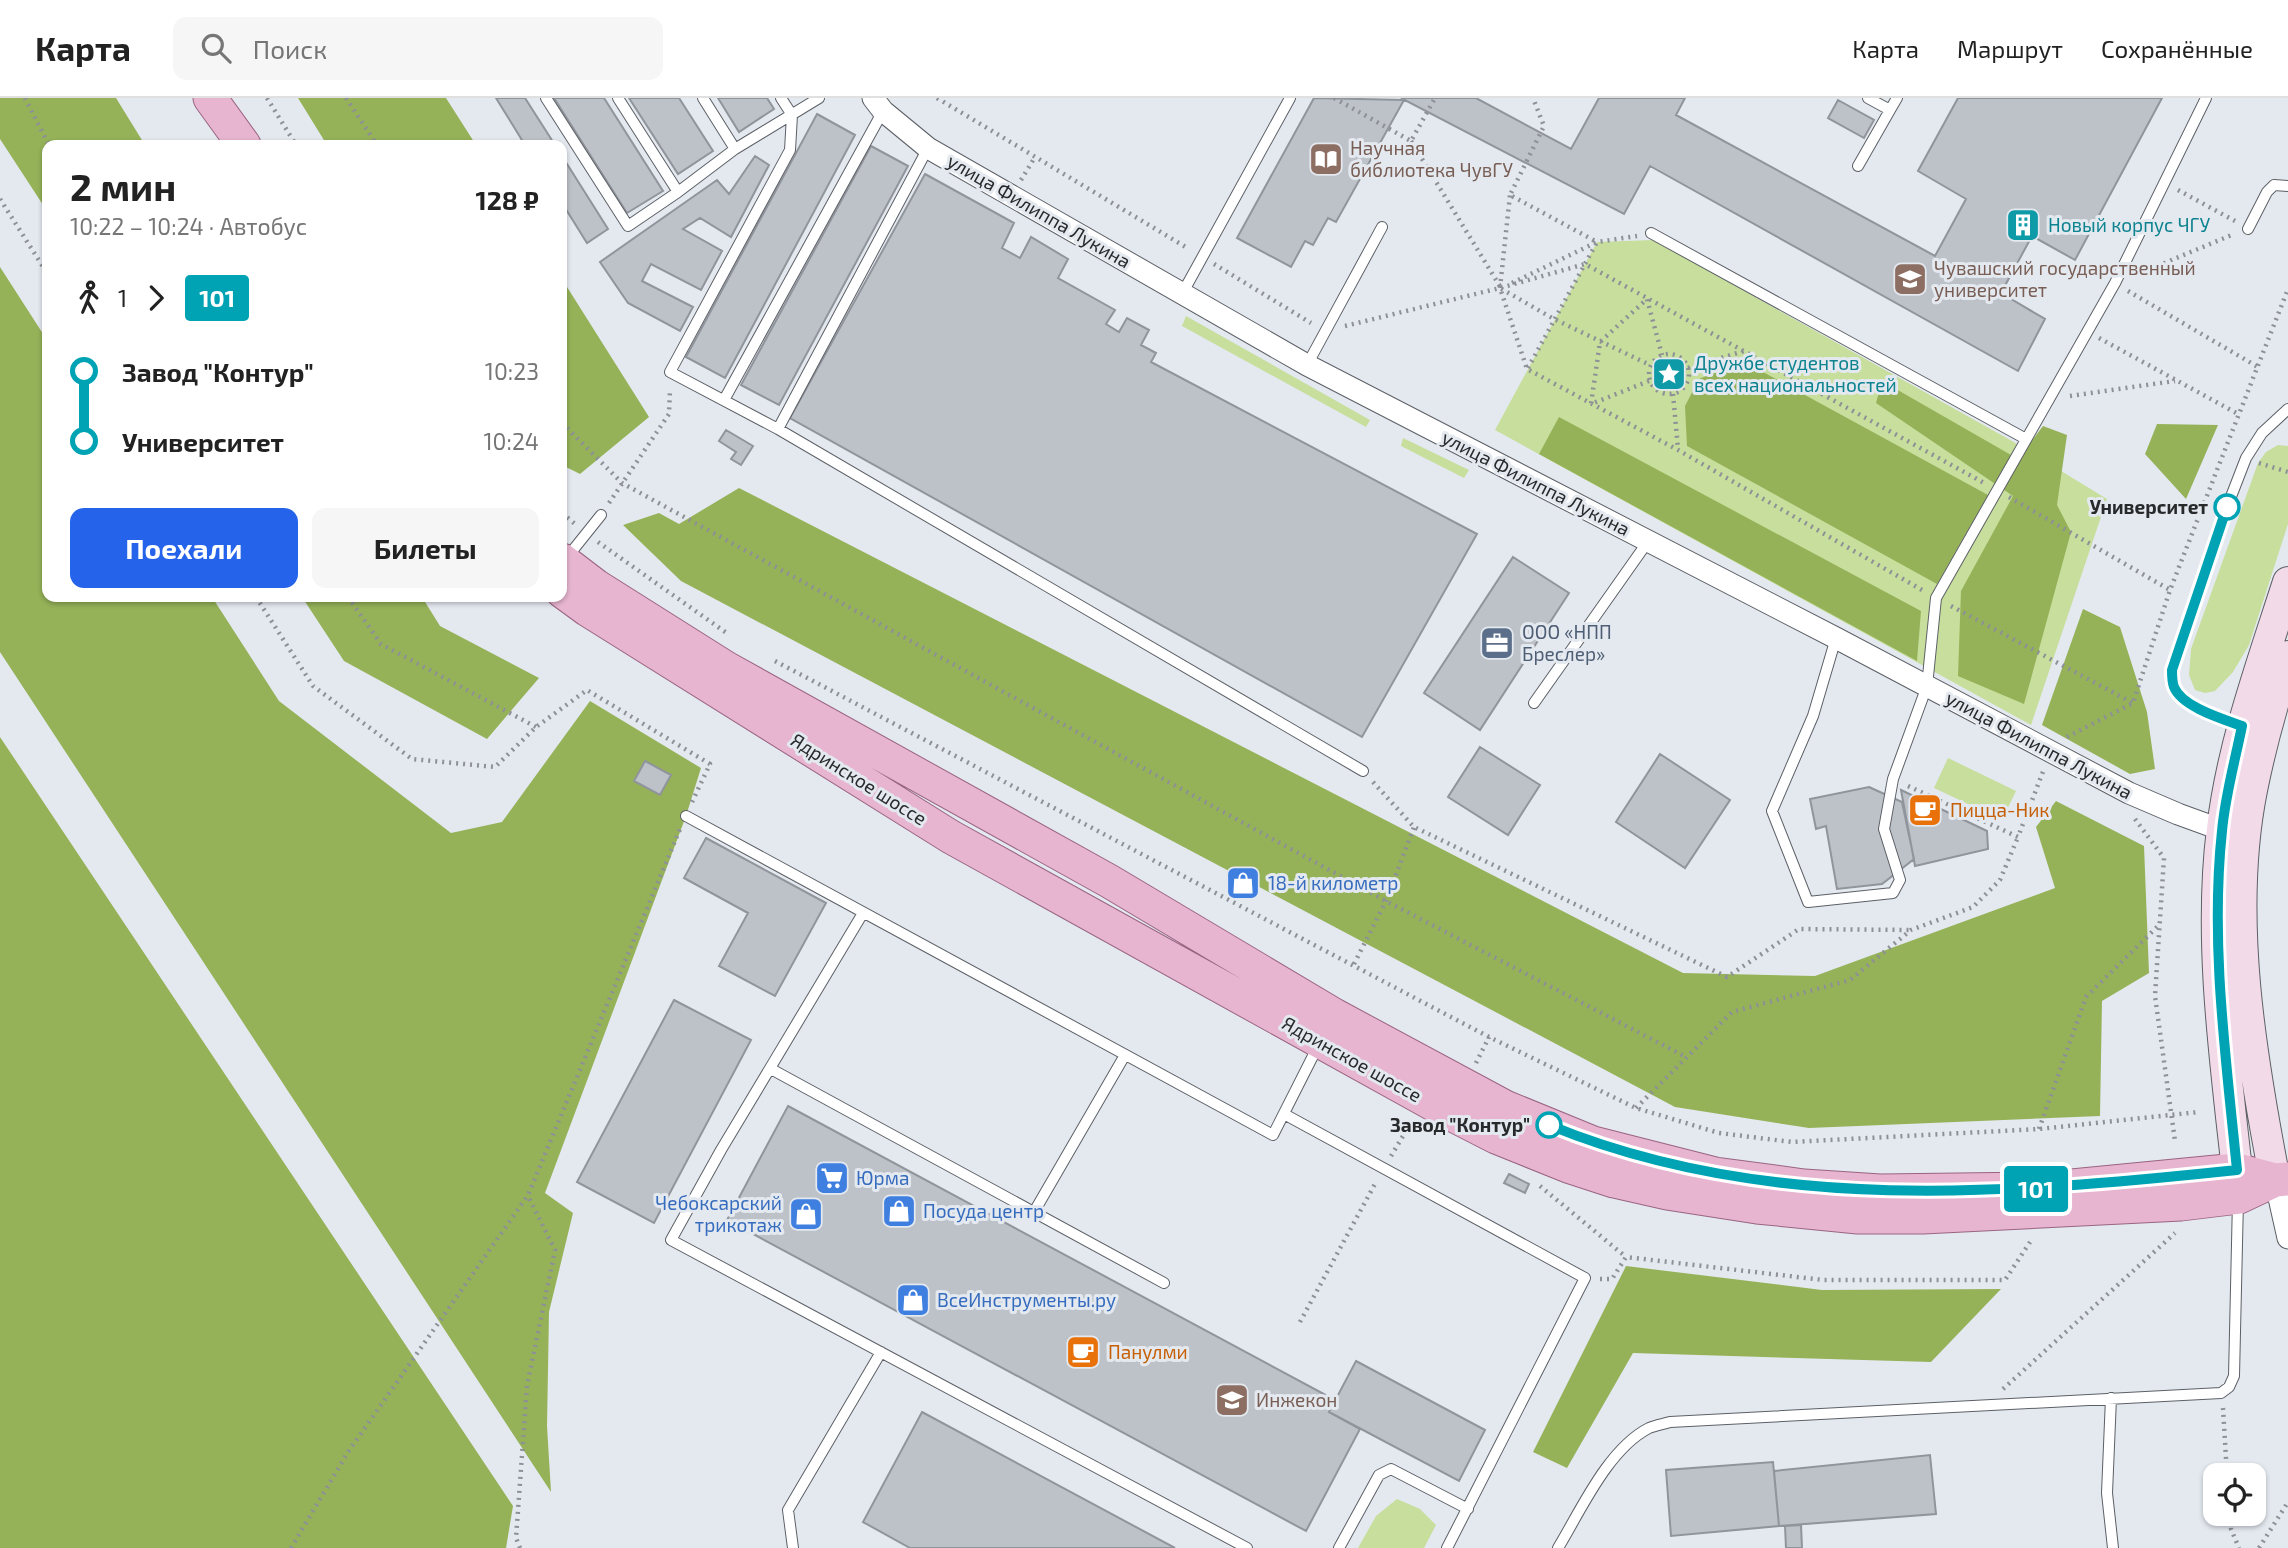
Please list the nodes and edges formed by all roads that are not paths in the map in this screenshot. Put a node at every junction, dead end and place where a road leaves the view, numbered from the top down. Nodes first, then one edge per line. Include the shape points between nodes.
1 (209, 98) edge
2 (545, 98) edge
3 (618, 98) edge
4 (703, 98) edge
5 (781, 98) edge
6 (819, 98) edge
7 (1290, 98) edge
8 (1868, 98) edge
9 (1897, 98) edge
10 (2206, 98) edge
11 (878, 105) edge
12 (1890, 110) junction
13 (792, 115) junction
14 (231, 140) edge
15 (240, 140) edge
16 (928, 148) junction
17 (735, 149) junction
18 (1858, 166) dead end
19 (2288, 187) edge
20 (678, 192) junction
21 (1382, 227) dead end
22 (2248, 229) road end
23 (1651, 233) road end
24 (1182, 294) junction
25 (1307, 365) junction
26 (724, 400) junction
27 (2288, 410) edge
28 (2288, 424) edge
29 (778, 429) junction
30 (2262, 433) junction
31 (2026, 439) junction
32 (601, 515) road end
33 (1649, 540) junction
34 (567, 563) edge
35 (567, 574) edge
36 (2288, 582) edge
37 (1836, 638) junction
38 (2288, 656) edge
39 (1927, 686) junction
40 (1534, 704) dead end
41 (2254, 730) junction
42 (1363, 771) road end
43 (685, 816) road end
44 (2234, 832) junction
45 (863, 913) junction
46 (1327, 1028) junction
47 (1125, 1055) junction
48 (771, 1069) junction
49 (1284, 1114) junction
50 (2282, 1180) edge
51 (2238, 1184) junction
52 (1034, 1212) junction
53 (2288, 1238) edge
54 (1164, 1283) dead end
55 (881, 1352) junction
56 (2111, 1398) junction
57 (1468, 1509) junction
58 (793, 1548) edge
59 (1247, 1548) edge
60 (1339, 1548) edge
61 (1447, 1548) edge
62 (1558, 1548) edge
63 (2113, 1548) edge

1 - 14 main road
1 - 15 main road
2 - 20 lane via 628,226
3 - 20 lane
4 - 17 lane
5 - 13 lane
6 - 13 lane
7 - 24 lane
8 - 12 lane
9 - 12 lane
10 - 31 lane via 2115,283
11 - 16 street, улица Филиппа Лукина
11 - 26 lane
12 - 18 lane
13 - 17 lane
13 - 26 lane via 790,150 670,372
16 - 24 street, улица Филиппа Лукина
16 - 29 lane
17 - 20 lane
19 - 22 lane via 2274,185 2267,192
21 - 25 lane
23 - 31 lane
24 - 25 street, улица Филиппа Лукина
25 - 33 street, улица Филиппа Лукина
26 - 29 lane
27 - 30 lane
28 - 30 lane
29 - 42 lane
30 - 41 lane via 2246,458 2227,507 2172,670 2173,686 2180,697
31 - 39 lane via 1936,598
32 - 34 lane
33 - 37 street, улица Филиппа Лукина
33 - 40 lane
35 - 46 main road, Ядринское шоссе via 726,668 1109,881
36 - 41 main road
37 - 39 street, улица Филиппа Лукина
37 - 39 lane via 1813,716 1772,811 1808,902 1893,893 1900,880 1884,829 1893,779
38 - 41 main road
39 - 44 street, улица Филиппа Лукина via 2129,793
41 - 44 main road
43 - 45 lane
44 - 50 main road via 2243,873 2249,1018 2259,1094
44 - 51 main road via 2218,888 2226,1070
45 - 47 lane
45 - 48 lane
46 - 49 lane
46 - 51 main road, Ядринское шоссе via 1593,1143 1715,1174 1880,1191
47 - 49 lane via 1273,1135
47 - 52 lane
48 - 52 lane
48 - 55 lane via 671,1240
49 - 57 lane via 1585,1278
50 - 51 main road
50 - 53 street
51 - 56 lane via 2234,1376 2229,1387 2221,1393
52 - 54 lane
55 - 58 lane via 788,1510
55 - 59 lane
56 - 62 lane via 1670,1422 1650,1428 1612,1461
56 - 63 lane via 2107,1493
57 - 60 lane via 1391,1469 1378,1475
57 - 61 lane

